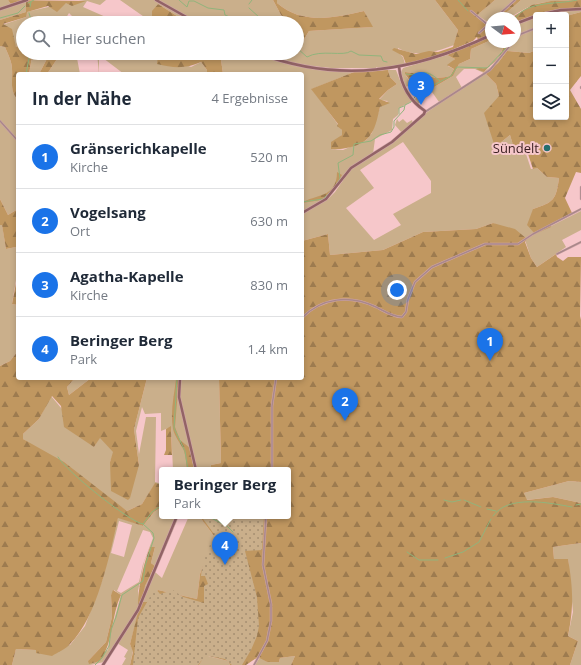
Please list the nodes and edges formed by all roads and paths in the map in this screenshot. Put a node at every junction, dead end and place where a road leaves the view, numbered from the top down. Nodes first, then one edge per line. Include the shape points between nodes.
1 (27, 0) edge
2 (156, 0) edge
3 (515, 0) edge
4 (0, 9) edge
5 (581, 9) edge
6 (471, 11) dead end
7 (502, 12) edge
8 (554, 12) edge
9 (185, 16) edge
10 (533, 17) edge
11 (521, 22) edge
12 (485, 23) edge
13 (485, 28) edge
14 (533, 29) edge
15 (479, 33) dead end
16 (521, 34) edge
17 (485, 38) edge
18 (508, 48) edge
19 (279, 60) edge
20 (399, 67) junction
21 (425, 112) junction
22 (0, 121) edge
23 (16, 138) edge
24 (581, 187) edge
25 (581, 199) edge
26 (581, 209) edge
27 (304, 212) edge
28 (581, 242) edge
29 (557, 254) dead end
30 (304, 316) edge
31 (180, 380) edge
32 (276, 380) edge
33 (195, 467) edge
34 (272, 467) edge
35 (176, 519) edge
36 (266, 519) edge
37 (102, 665) edge
38 (254, 665) edge

1 - 4 street
2 - 9 street
3 - 7 street
5 - 8 street
6 - 12 street
10 - 11 street
13 - 15 street
14 - 16 street
17 - 20 street via 446,55
18 - 21 street via 490,70
19 - 20 street via 324,69 356,71
20 - 21 street via 404,88
21 - 27 street via 414,125 392,142 351,168 328,198
22 - 23 street
24 - 25 street
26 - 30 street via 519,244 485,244 432,267 416,280 402,317 362,301 337,300 318,306
28 - 29 street
31 - 33 street via 179,397
32 - 34 street via 272,406
35 - 37 street via 137,611
36 - 38 street via 263,565 271,622 267,641

